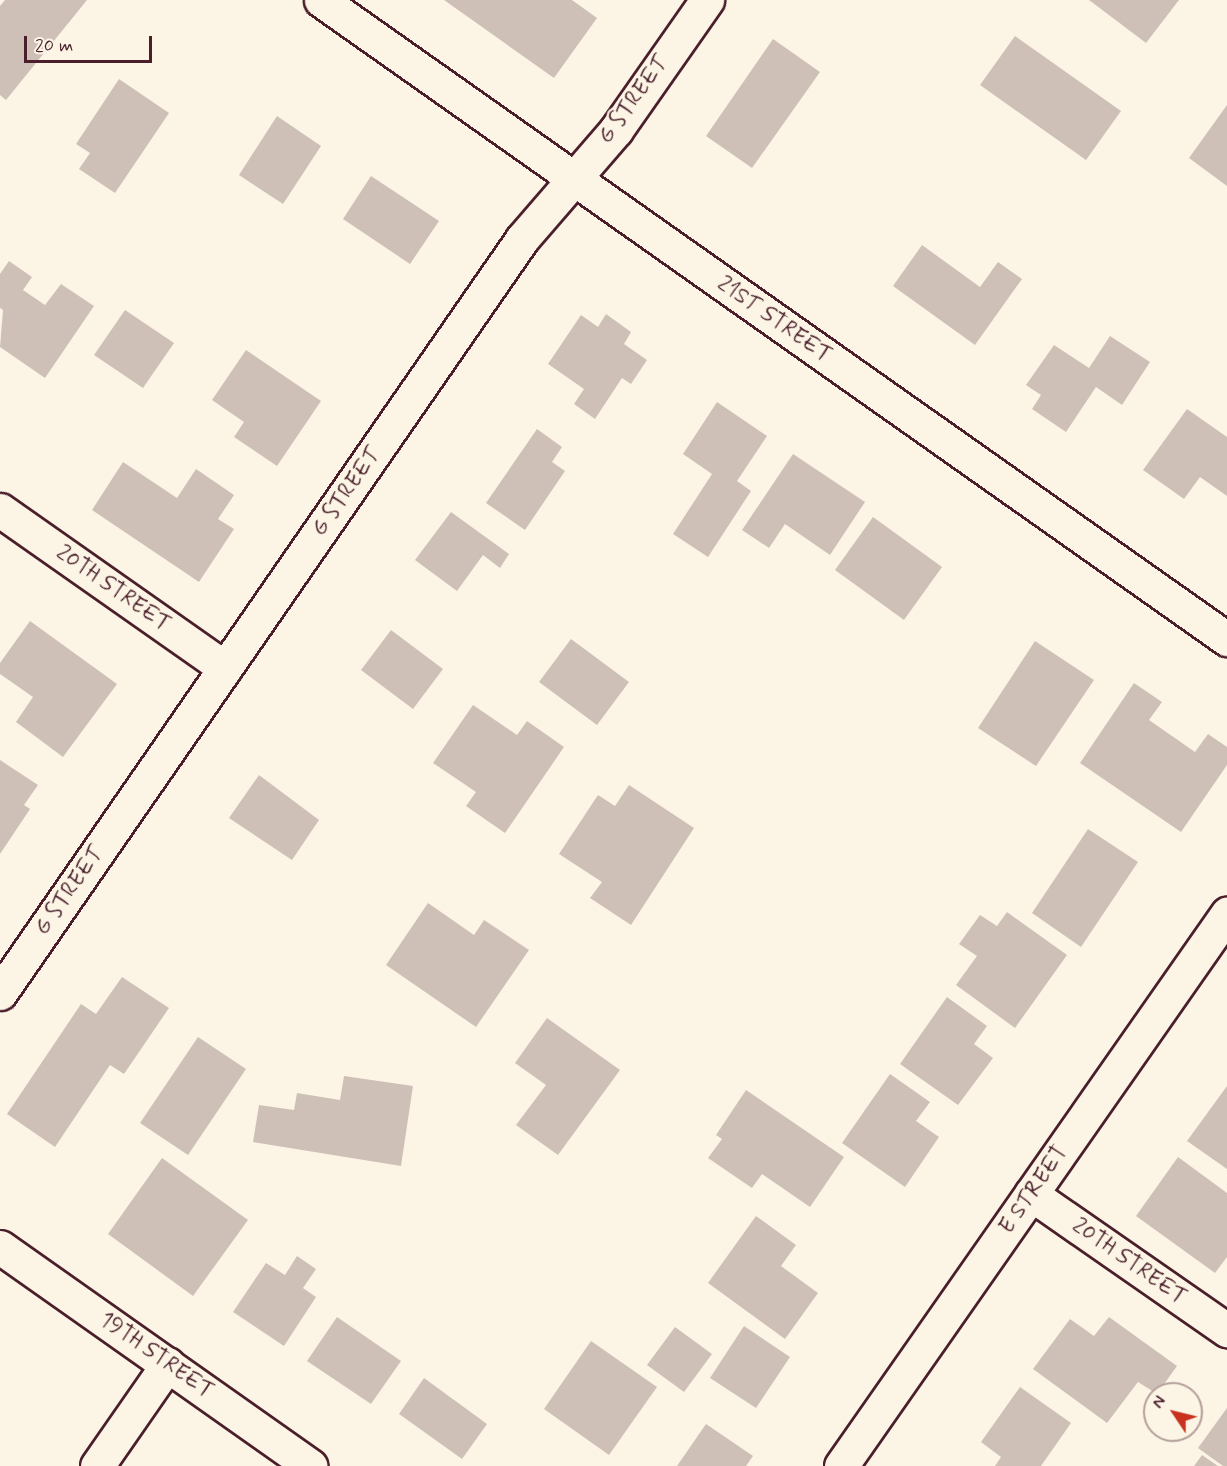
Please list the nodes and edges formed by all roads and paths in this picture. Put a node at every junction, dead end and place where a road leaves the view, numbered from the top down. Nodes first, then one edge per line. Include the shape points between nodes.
1 (321, 0) edge
2 (706, 0) edge
3 (573, 178) junction
4 (0, 510) edge
5 (1227, 639) edge
6 (225, 668) junction
7 (1227, 914) edge
8 (0, 993) edge
9 (1031, 1194) junction
10 (0, 1247) edge
11 (1227, 1330) edge
12 (168, 1364) junction
13 (98, 1466) edge
14 (311, 1466) edge
15 (841, 1466) edge

1 - 3 street, 21ST STREET
2 - 3 street, G STREET via 616,129
3 - 5 street, 21ST STREET
3 - 6 street, G STREET via 522,239
4 - 6 street, 20TH STREET
6 - 8 street, G STREET
7 - 9 street, E STREET
9 - 11 street, 20TH STREET
9 - 15 street, E STREET
10 - 12 street, 19TH STREET
12 - 13 street
12 - 14 street, 19TH STREET

